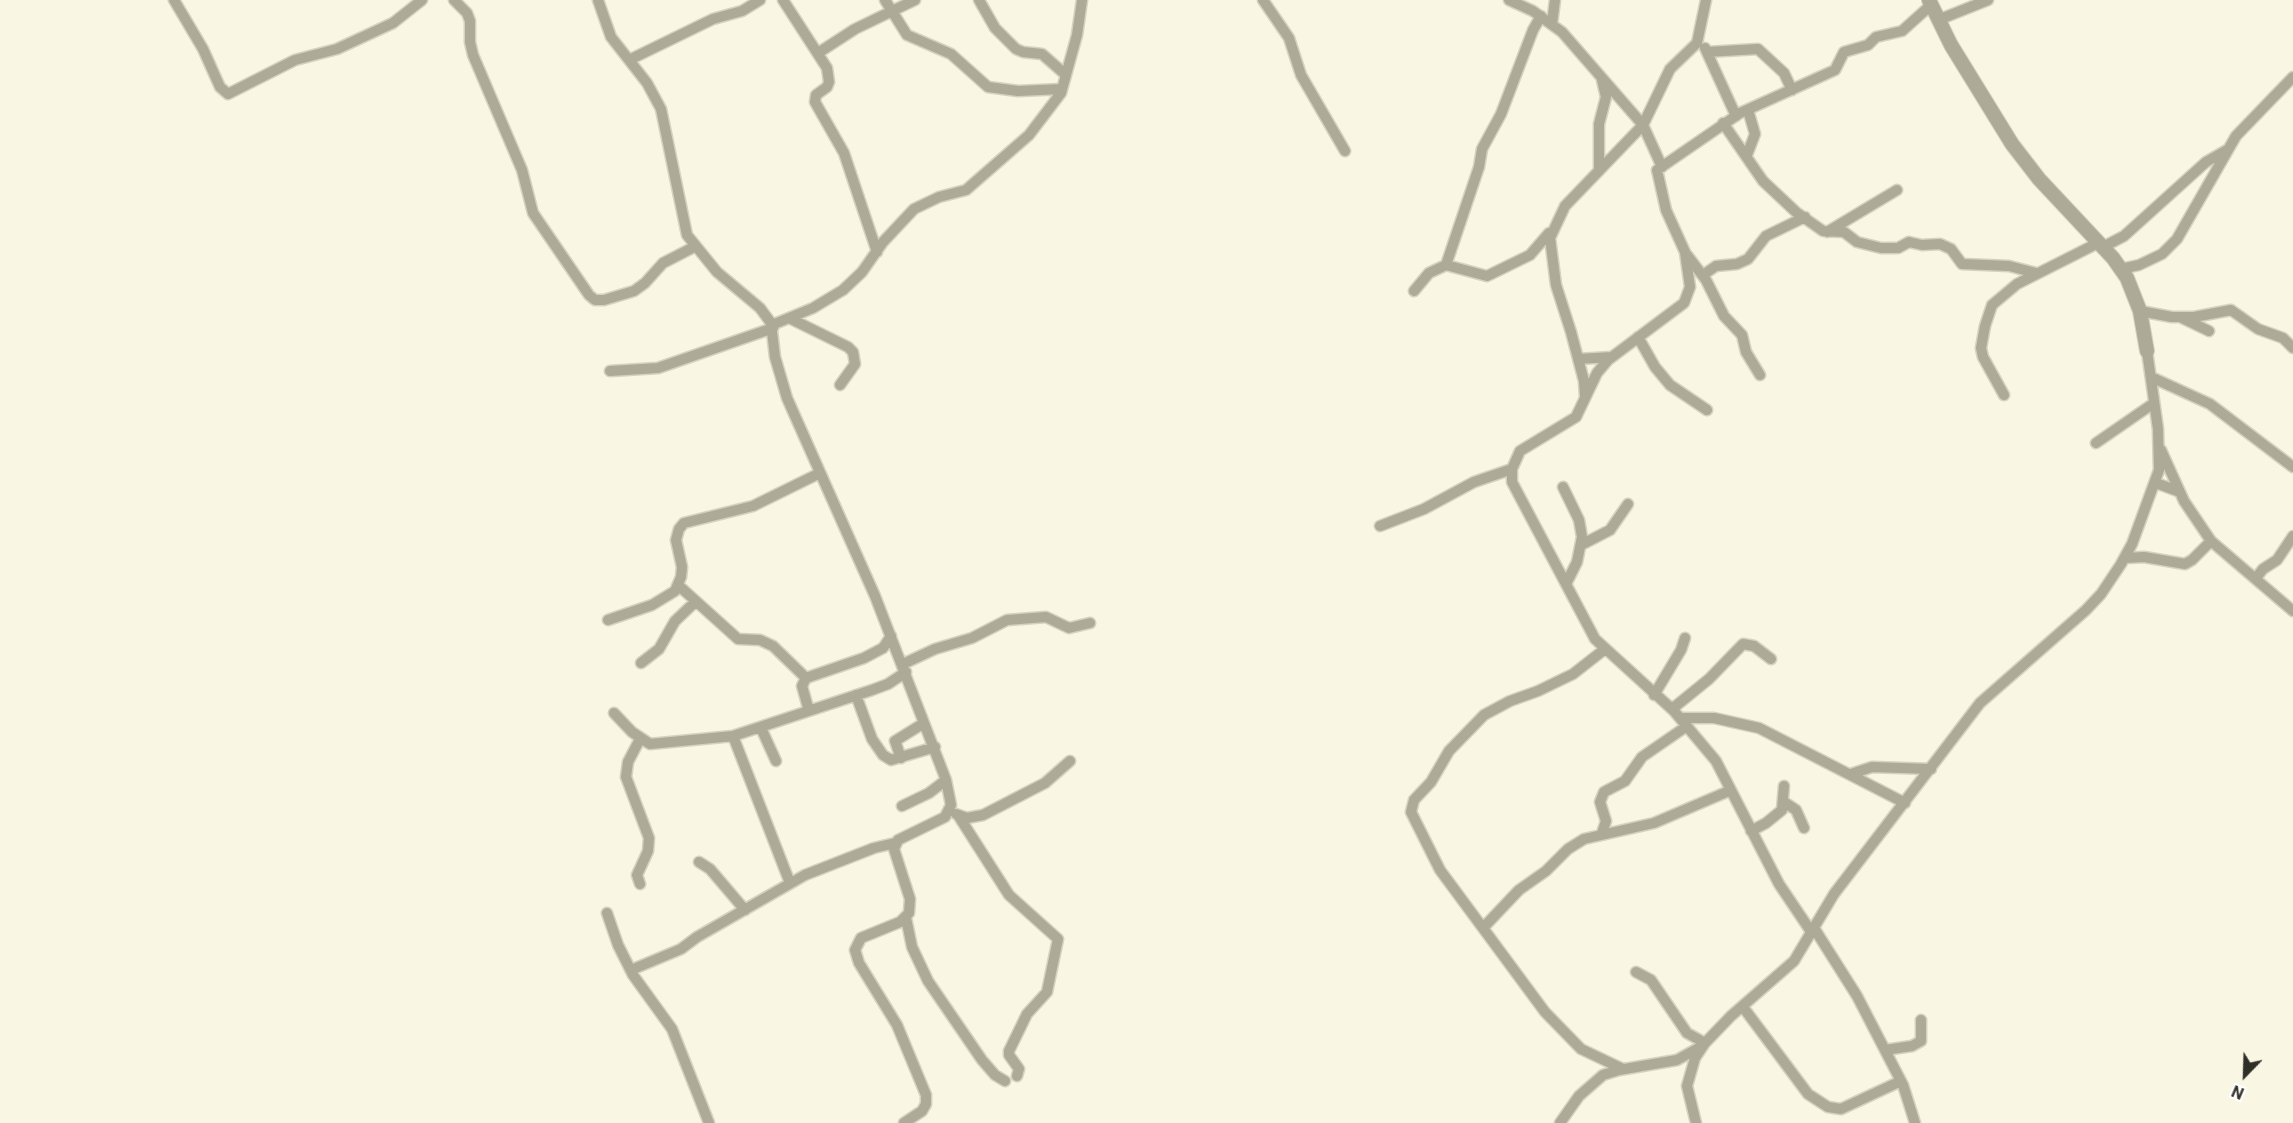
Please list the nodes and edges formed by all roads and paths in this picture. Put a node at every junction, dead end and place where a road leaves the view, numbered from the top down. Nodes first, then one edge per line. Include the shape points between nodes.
1 (174, 0) edge
2 (422, 0) edge
3 (454, 0) edge
4 (598, 0) edge
5 (759, 0) edge
6 (783, 0) edge
7 (885, 0) edge
8 (915, 0) edge
9 (979, 0) edge
10 (1082, 0) edge
11 (1263, 0) edge
12 (1509, 0) edge
13 (1556, 0) edge
14 (1706, 0) edge
15 (1988, 0) edge
16 (1930, 3) edge
17 (892, 12) junction
18 (1541, 16) junction
19 (1938, 20) junction
20 (1552, 24) junction
21 (1701, 35) junction
22 (1707, 52) junction
23 (818, 53) junction
24 (629, 60) junction
25 (1066, 75) junction
26 (1602, 77) junction
27 (2293, 77) edge
28 (1062, 89) junction
29 (1792, 90) junction
30 (1748, 110) junction
31 (1736, 116) junction
32 (1723, 123) junction
33 (1643, 125) junction
34 (2228, 150) junction
35 (1345, 151) dead end
36 (1747, 155) junction
37 (1662, 167) junction
38 (1599, 171) junction
39 (1897, 190) dead end
40 (1805, 217) junction
41 (1553, 228) junction
42 (1827, 232) junction
43 (2101, 245) junction
44 (696, 246) junction
45 (877, 252) junction
46 (1685, 252) junction
47 (1446, 265) junction
48 (2121, 269) junction
49 (2036, 273) junction
50 (1703, 275) junction
51 (1414, 291) dead end
52 (2140, 311) junction
53 (2179, 317) junction
54 (789, 318) junction
55 (772, 326) junction
56 (2209, 332) dead end
57 (1638, 337) junction
58 (2293, 348) edge
59 (2147, 351) joint
60 (1612, 357) junction
61 (1578, 358) junction
62 (610, 371) dead end
63 (1760, 375) dead end
64 (2151, 377) junction
65 (840, 385) dead end
66 (2004, 395) dead end
67 (1585, 398) junction
68 (2154, 403) junction
69 (1707, 410) dead end
70 (2096, 443) dead end
71 (2159, 447) junction
72 (2292, 465) edge
73 (1512, 468) junction
74 (820, 473) junction
75 (2156, 483) junction
76 (1563, 487) dead end
77 (2180, 492) junction
78 (1628, 504) dead end
79 (1380, 526) dead end
80 (2293, 536) edge
81 (2211, 541) junction
82 (1581, 544) junction
83 (2125, 558) junction
84 (2256, 578) junction
85 (678, 585) junction
86 (1566, 585) junction
87 (695, 602) junction
88 (2293, 611) edge
89 (609, 620) dead end
90 (1090, 622) dead end
91 (891, 636) junction
92 (1685, 638) dead end
93 (1605, 649) junction
94 (1771, 659) dead end
95 (641, 663) dead end
96 (904, 668) junction
97 (806, 678) junction
98 (1654, 694) junction
99 (856, 695) junction
100 (1672, 709) junction
101 (810, 711) junction
102 (614, 713) dead end
103 (1684, 722) junction
104 (924, 723) junction
105 (761, 728) junction
106 (733, 736) junction
107 (640, 740) junction
108 (935, 747) junction
109 (901, 758) junction
110 (776, 761) dead end
111 (1070, 761) dead end
112 (1931, 769) junction
113 (1851, 774) junction
114 (946, 780) junction
115 (1784, 786) dead end
116 (1729, 791) junction
117 (1784, 802) junction
118 (1905, 803) junction
119 (902, 806) dead end
120 (954, 813) junction
121 (1804, 828) dead end
122 (1751, 831) junction
123 (1602, 833) junction
124 (895, 843) junction
125 (699, 862) dead end
126 (790, 883) junction
127 (640, 884) dead end
128 (745, 910) junction
129 (608, 913) dead end
130 (906, 918) junction
131 (1483, 928) junction
132 (1813, 930) junction
133 (632, 970) junction
134 (1636, 972) dead end
135 (1743, 1007) junction
136 (1921, 1020) dead end
137 (1704, 1045) junction
138 (1885, 1050) junction
139 (1623, 1069) junction
140 (1017, 1076) dead end
141 (1005, 1081) dead end
142 (1901, 1081) junction
143 (709, 1123) edge
144 (904, 1123) edge
145 (1560, 1123) edge
146 (1696, 1123) edge
147 (1915, 1123) edge

1 - 2 street via 220,87 228,94 295,60 337,49 393,23
3 - 44 street via 467,14 473,55 522,170 533,213 589,295 604,300 634,291 663,263
4 - 24 street via 611,37
5 - 24 street
6 - 23 street
7 - 17 street
8 - 17 street
9 - 25 street via 995,28 1016,49 1042,54
10 - 25 street
11 - 35 street via 1289,38 1301,75
12 - 18 street
13 - 20 street
14 - 21 street
15 - 19 street
16 - 19 street
16 - 29 street via 1902,31 1876,37 1868,45 1844,52 1835,70
17 - 23 street via 855,29
17 - 28 street via 907,35 944,49 992,88
18 - 20 street
18 - 47 street via 1501,114 1482,149
19 - 43 street via 1984,103 2012,144
20 - 26 street
21 - 22 street
21 - 33 street via 1693,49 1670,69
22 - 29 street via 1758,49 1784,73
22 - 31 street
23 - 45 street via 827,68 829,82 816,95 815,102 844,153
24 - 44 street via 661,109 682,219
25 - 28 street
26 - 33 street
26 - 38 street via 1606,97 1598,132
27 - 34 street via 2236,136
28 - 45 street via 1041,122 981,180 914,210
29 - 30 street
30 - 31 street
30 - 36 street via 1755,134
31 - 32 street
32 - 36 street
32 - 37 street
33 - 37 street
33 - 38 street
34 - 43 street via 2206,162 2124,236
34 - 48 street via 2177,239 2162,254
36 - 40 street via 1763,181
37 - 46 street via 1656,173 1666,210
38 - 41 street via 1565,206
39 - 42 street
40 - 42 street
40 - 50 street via 1766,236 1749,259 1716,266
41 - 47 street via 1530,255 1487,276
41 - 61 street via 1549,241 1551,266
42 - 49 street via 1844,232 1857,242 1881,248 1899,248 1909,242 1940,244 1951,249 1962,264 2009,266
43 - 48 street
43 - 49 street
44 - 55 street via 717,272 760,308
45 - 54 street via 843,290
46 - 50 street
46 - 57 street via 1690,287 1684,303
47 - 51 street via 1424,277
48 - 52 street
49 - 66 street via 1998,297 1985,326 1983,357
50 - 63 street via 1724,316 1742,335 1746,352
52 - 53 street
52 - 59 street
53 - 56 street
53 - 58 street via 2231,310 2258,329 2283,338
54 - 55 street
54 - 65 street via 854,352 855,364
55 - 62 street via 658,368
55 - 74 street via 783,387
57 - 60 street
57 - 69 street via 1670,385
59 - 64 street
60 - 61 street
60 - 67 street via 1597,373
61 - 67 street
64 - 68 street
64 - 72 street via 2210,404
67 - 73 street via 1576,417 1520,451
68 - 70 street
68 - 71 street
71 - 75 street
71 - 77 street
73 - 79 street
73 - 86 street via 1512,482
74 - 85 street via 753,506 684,523 676,540 682,567
74 - 91 street
75 - 77 street
75 - 83 street
76 - 82 street via 1581,528
77 - 81 street
78 - 82 street via 1610,530
80 - 84 street via 2277,560
81 - 83 street via 2185,564
81 - 84 street
82 - 86 street
83 - 112 street via 2086,610 1980,703
84 - 88 street
85 - 87 street
85 - 89 street via 652,606
86 - 93 street via 1595,639
87 - 95 street via 675,621 659,649
87 - 97 street via 738,639 760,640 773,646
90 - 96 street via 1069,628 1046,617 1007,620 972,638 934,650
91 - 96 street
91 - 97 street via 883,648 864,658
92 - 98 street
93 - 98 street
93 - 131 street via 1573,674 1484,715 1449,751 1431,782 1411,805 1440,870
94 - 100 street via 1754,646 1743,644
96 - 99 street via 888,684
96 - 104 street
97 - 101 street via 802,686
98 - 100 street
99 - 101 street
99 - 109 street via 877,748 891,760
100 - 103 street
101 - 105 street
102 - 107 street
103 - 113 street via 1714,718 1759,728
103 - 116 street via 1716,761
103 - 123 street via 1642,757 1625,781 1604,792 1600,802 1606,820
104 - 108 street
104 - 109 street via 896,741 894,745
105 - 106 street
105 - 110 street
106 - 107 street via 650,744
106 - 126 street
107 - 127 street via 628,762 626,777 649,838 648,851 637,875
108 - 109 street
108 - 114 street
111 - 120 street via 1045,783 983,815 967,818
112 - 113 street via 1872,768
112 - 118 street
113 - 118 street
114 - 119 street
114 - 120 street
115 - 117 street
116 - 122 street
116 - 123 street via 1648,825
117 - 121 street via 1796,810
117 - 122 street via 1775,817
118 - 132 street via 1844,879
120 - 124 street
120 - 140 street via 1009,895 1058,939 1047,992 1028,1014 1009,1051 1019,1068
122 - 132 street via 1779,884
123 - 131 street via 1568,849 1519,890
124 - 126 street via 829,864
124 - 130 street via 894,852 910,899
125 - 128 street via 710,869
126 - 128 street
128 - 133 street via 681,949
129 - 133 street via 618,945
130 - 141 street via 912,947 928,981 982,1060
130 - 144 street via 861,938 855,950 897,1025 926,1095 922,1111
131 - 139 street via 1562,1030 1581,1049
132 - 135 street via 1794,962
132 - 138 street via 1837,961
133 - 143 street via 672,1029
134 - 137 street via 1651,980 1687,1033
135 - 137 street
135 - 142 street via 1808,1094 1828,1107 1841,1109
136 - 138 street via 1921,1041
137 - 139 street via 1677,1060
137 - 146 street via 1695,1058 1687,1086
138 - 142 street
139 - 145 street via 1595,1080
142 - 147 street

